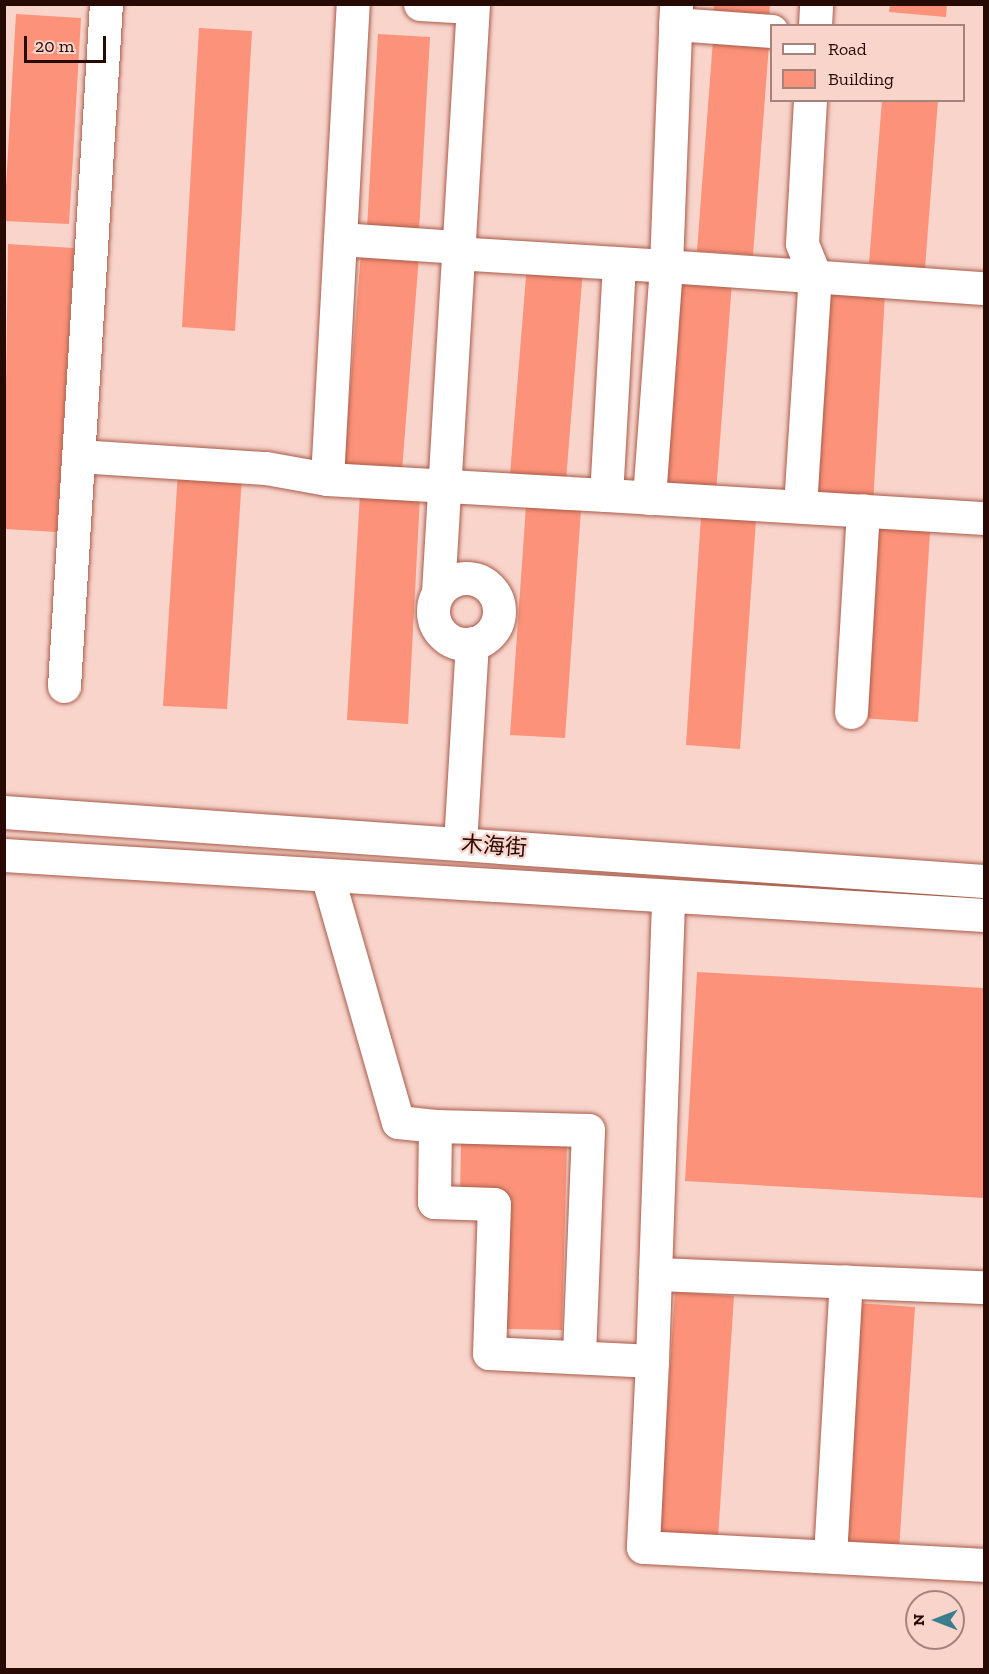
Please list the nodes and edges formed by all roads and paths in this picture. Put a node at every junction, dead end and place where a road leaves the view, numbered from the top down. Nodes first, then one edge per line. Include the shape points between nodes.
1 (106, 4) edge
2 (353, 4) edge
3 (420, 4) edge
4 (816, 4) edge
5 (472, 6) edge
6 (676, 14) edge
7 (814, 24) edge
8 (770, 31) edge
9 (810, 102) edge
10 (340, 239) junction
11 (455, 250) junction
12 (619, 264) junction
13 (666, 266) junction
14 (815, 276) junction
15 (984, 288) edge
16 (78, 456) junction
17 (327, 478) junction
18 (443, 485) junction
19 (606, 495) junction
20 (650, 498) junction
21 (800, 506) junction
22 (863, 510) junction
23 (984, 518) edge
24 (438, 592) junction
25 (472, 643) junction
26 (64, 686) dead end
27 (851, 712) dead end
28 (4, 812) edge
29 (460, 844) junction
30 (4, 855) edge
31 (327, 875) junction
32 (984, 881) edge
33 (668, 896) junction
34 (984, 915) edge
35 (435, 1126) junction
36 (655, 1274) junction
37 (846, 1281) junction
38 (984, 1287) edge
39 (579, 1357) junction
40 (652, 1361) junction
41 (830, 1556) junction
42 (984, 1565) edge

1 - 16 street
2 - 10 street
3 - 5 street
4 - 7 street
5 - 11 street
6 - 8 street
6 - 13 street
9 - 14 street via 802,243
10 - 11 street
10 - 17 street
11 - 12 street
11 - 18 street
12 - 13 street
12 - 19 street
13 - 14 street
13 - 20 street
14 - 15 street
14 - 21 street
16 - 17 street via 266,468
16 - 26 street
17 - 18 street
18 - 19 street
18 - 24 street
19 - 20 street
20 - 21 street
21 - 22 street
22 - 23 street
22 - 27 street
24 - 25 street via 432,613 441,633 450,640
24 - 25 street via 454,579 465,577 485,583 492,591 499,611 497,622 491,632
25 - 29 street
28 - 29 street, 木海街
29 - 32 street, 木海街
30 - 31 street, 木海街
31 - 33 street, 木海街
31 - 35 street via 398,1122
33 - 34 street, 木海街
33 - 36 street
35 - 39 street via 434,1202 494,1204 489,1353
35 - 39 street via 588,1130
36 - 37 street
36 - 40 street
37 - 38 street
37 - 41 street
39 - 40 street
40 - 41 street via 643,1546
41 - 42 street

